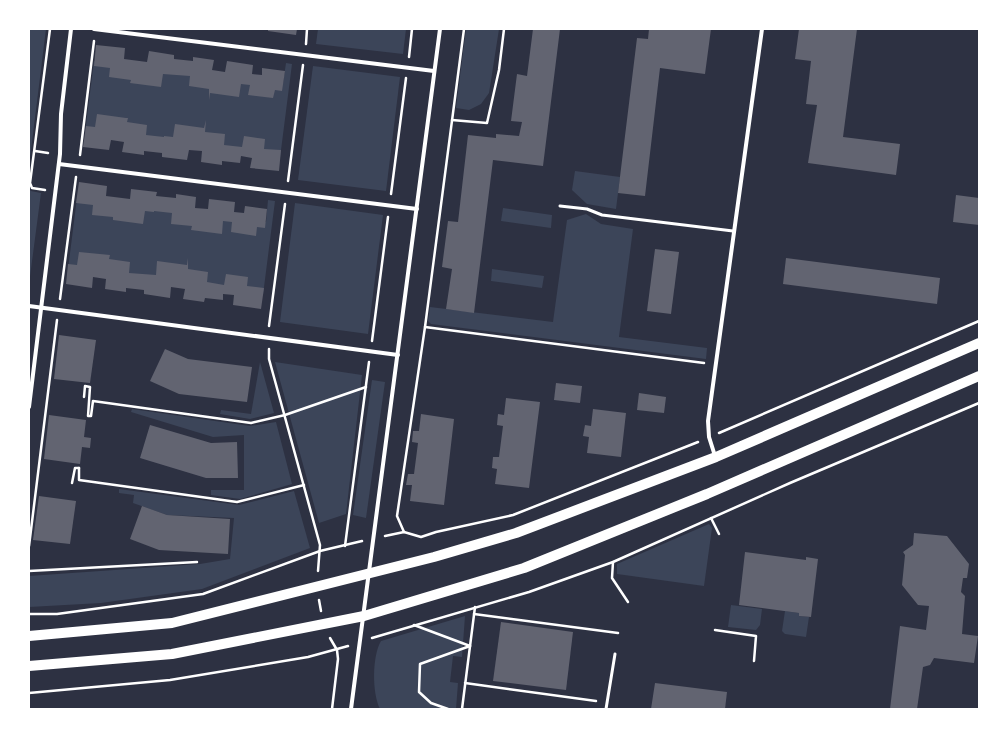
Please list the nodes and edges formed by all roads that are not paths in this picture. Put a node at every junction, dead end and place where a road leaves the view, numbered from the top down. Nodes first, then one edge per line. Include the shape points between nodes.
1 (71, 29) edge
2 (95, 29) edge
3 (440, 29) edge
4 (762, 29) edge
5 (434, 71) junction
6 (59, 164) junction
7 (560, 206) dead end
8 (416, 209) junction
9 (733, 231) junction
10 (29, 306) edge
11 (42, 308) junction
12 (979, 343) edge
13 (398, 355) junction
14 (979, 376) edge
15 (29, 407) edge
16 (716, 457) junction
17 (370, 572) junction
18 (364, 616) junction
19 (29, 636) edge
20 (615, 654) dead end
21 (29, 666) edge
22 (351, 709) edge
23 (606, 709) edge

1 - 6 street via 61,114
2 - 5 street
3 - 5 street
4 - 9 street
5 - 8 street
6 - 8 street
6 - 11 street
7 - 9 lane via 586,209 602,216
8 - 13 street
9 - 16 street via 708,421 709,437
10 - 11 street
11 - 13 street
11 - 15 street
12 - 16 main road
13 - 17 street
14 - 18 main road via 707,494 524,568
16 - 17 main road via 516,533 434,557
17 - 18 street
17 - 19 main road via 172,623
18 - 21 main road via 172,654
18 - 22 street
20 - 23 lane

